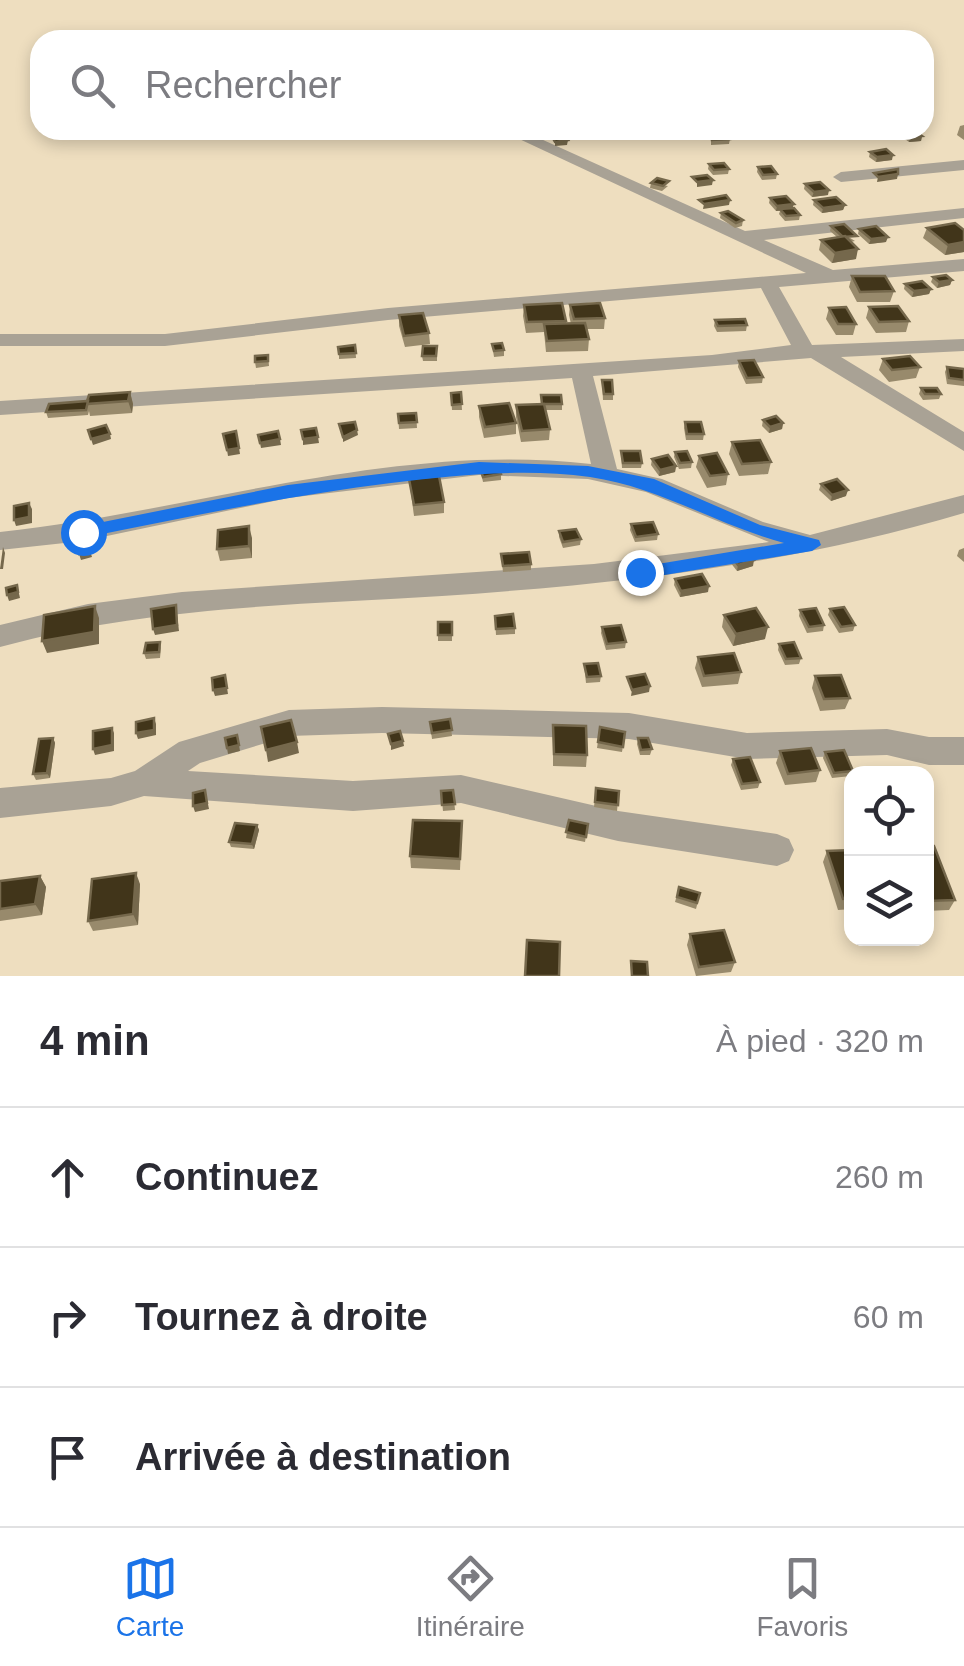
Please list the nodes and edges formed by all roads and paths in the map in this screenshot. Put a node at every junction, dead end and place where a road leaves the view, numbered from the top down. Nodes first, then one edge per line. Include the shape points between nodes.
1 (530, 140) edge
2 (964, 165) edge
3 (841, 178) dead end
4 (964, 213) edge
5 (746, 236) junction
6 (964, 265) edge
7 (828, 276) junction
8 (766, 280) junction
9 (0, 340) edge
10 (964, 345) edge
11 (810, 351) junction
12 (580, 371) junction
13 (0, 408) edge
14 (964, 443) edge
15 (606, 474) junction
16 (964, 504) edge
17 (0, 541) edge
18 (812, 545) junction
19 (0, 636) edge
20 (964, 751) edge
21 (144, 782) junction
22 (0, 803) edge
23 (778, 850) dead end

1 - 5 street
2 - 3 street
4 - 5 street
5 - 7 street
6 - 7 street
7 - 8 street
8 - 9 street via 165,340
8 - 11 street
10 - 11 street
11 - 12 street
11 - 14 street
12 - 13 street
12 - 15 street
15 - 17 street via 479,467 397,476
15 - 18 street via 654,485 755,529
16 - 18 street
18 - 19 street via 640,572 110,613
20 - 21 street via 929,752 888,742 747,746 629,726 308,722 267,727 190,752
21 - 22 street via 111,792
21 - 23 street via 353,796 462,789 618,826

